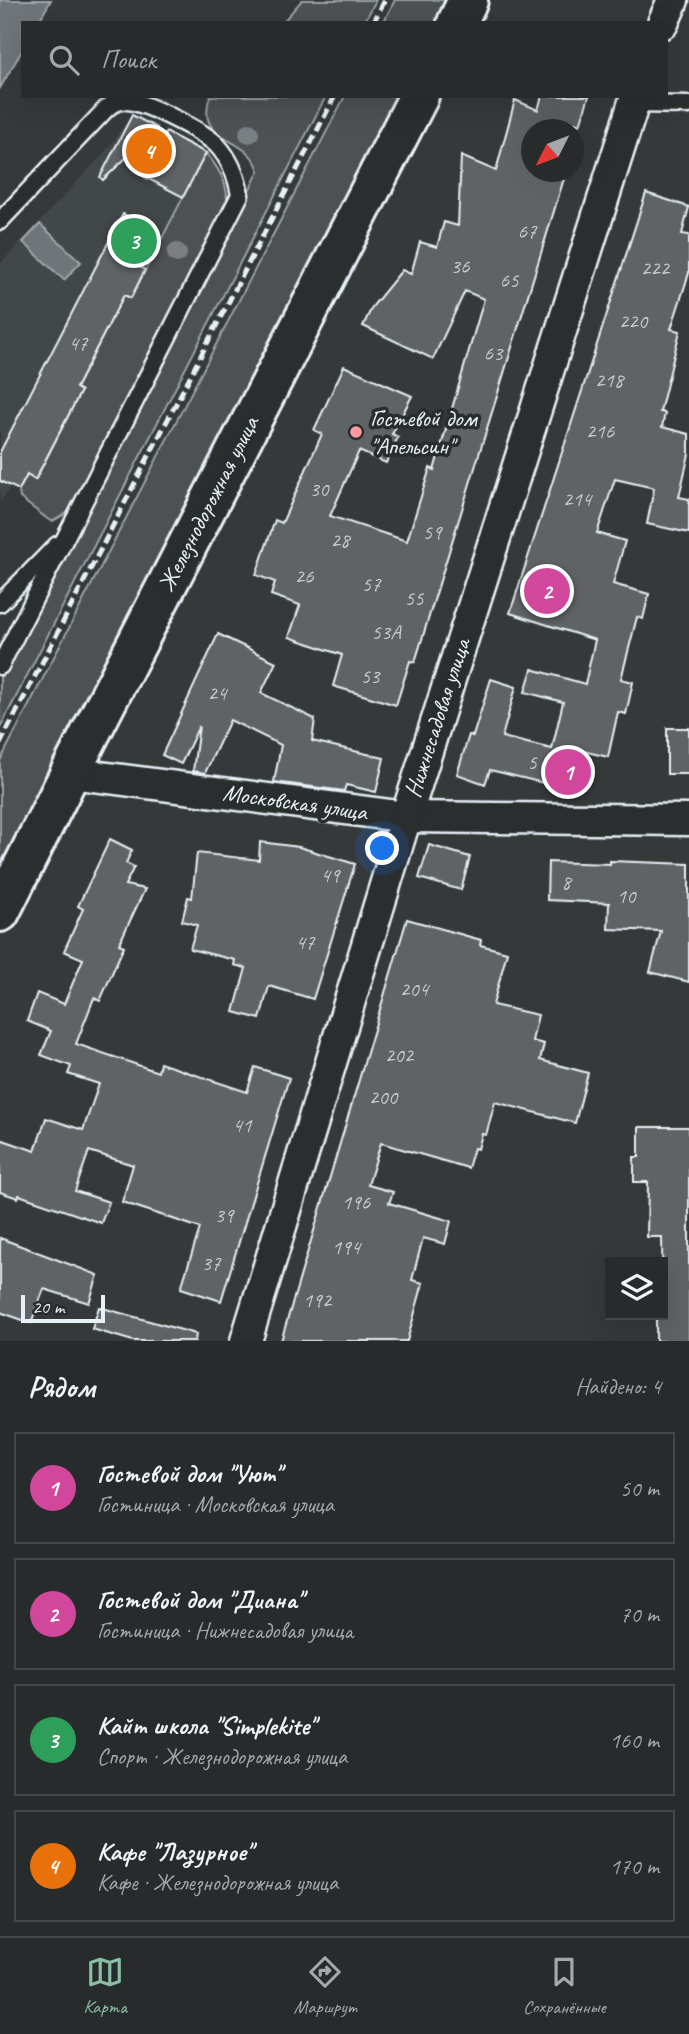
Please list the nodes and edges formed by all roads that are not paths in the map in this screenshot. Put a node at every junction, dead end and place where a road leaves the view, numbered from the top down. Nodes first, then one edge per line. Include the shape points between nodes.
1 (468, 0) edge
2 (673, 0) edge
3 (458, 21) edge
4 (664, 21) edge
5 (418, 98) edge
6 (634, 100) edge
7 (689, 104) edge
8 (0, 221) edge
9 (65, 538) junction
10 (0, 603) edge
11 (0, 666) edge
12 (70, 773) junction
13 (406, 817) junction
14 (689, 820) edge
15 (0, 912) edge
16 (246, 1341) edge

1 - 3 main road
2 - 4 street
5 - 12 main road, Железнодорожная улица
6 - 7 lane
6 - 13 street, Нижнесадовая улица
8 - 9 lane via 107,108 122,101 156,110 216,144 238,186 239,201
9 - 10 lane
9 - 11 lane
12 - 13 street, Московская улица
12 - 15 main road, Железнодорожная улица
13 - 14 street, Московская улица
13 - 16 street, Нижнесадовая улица

